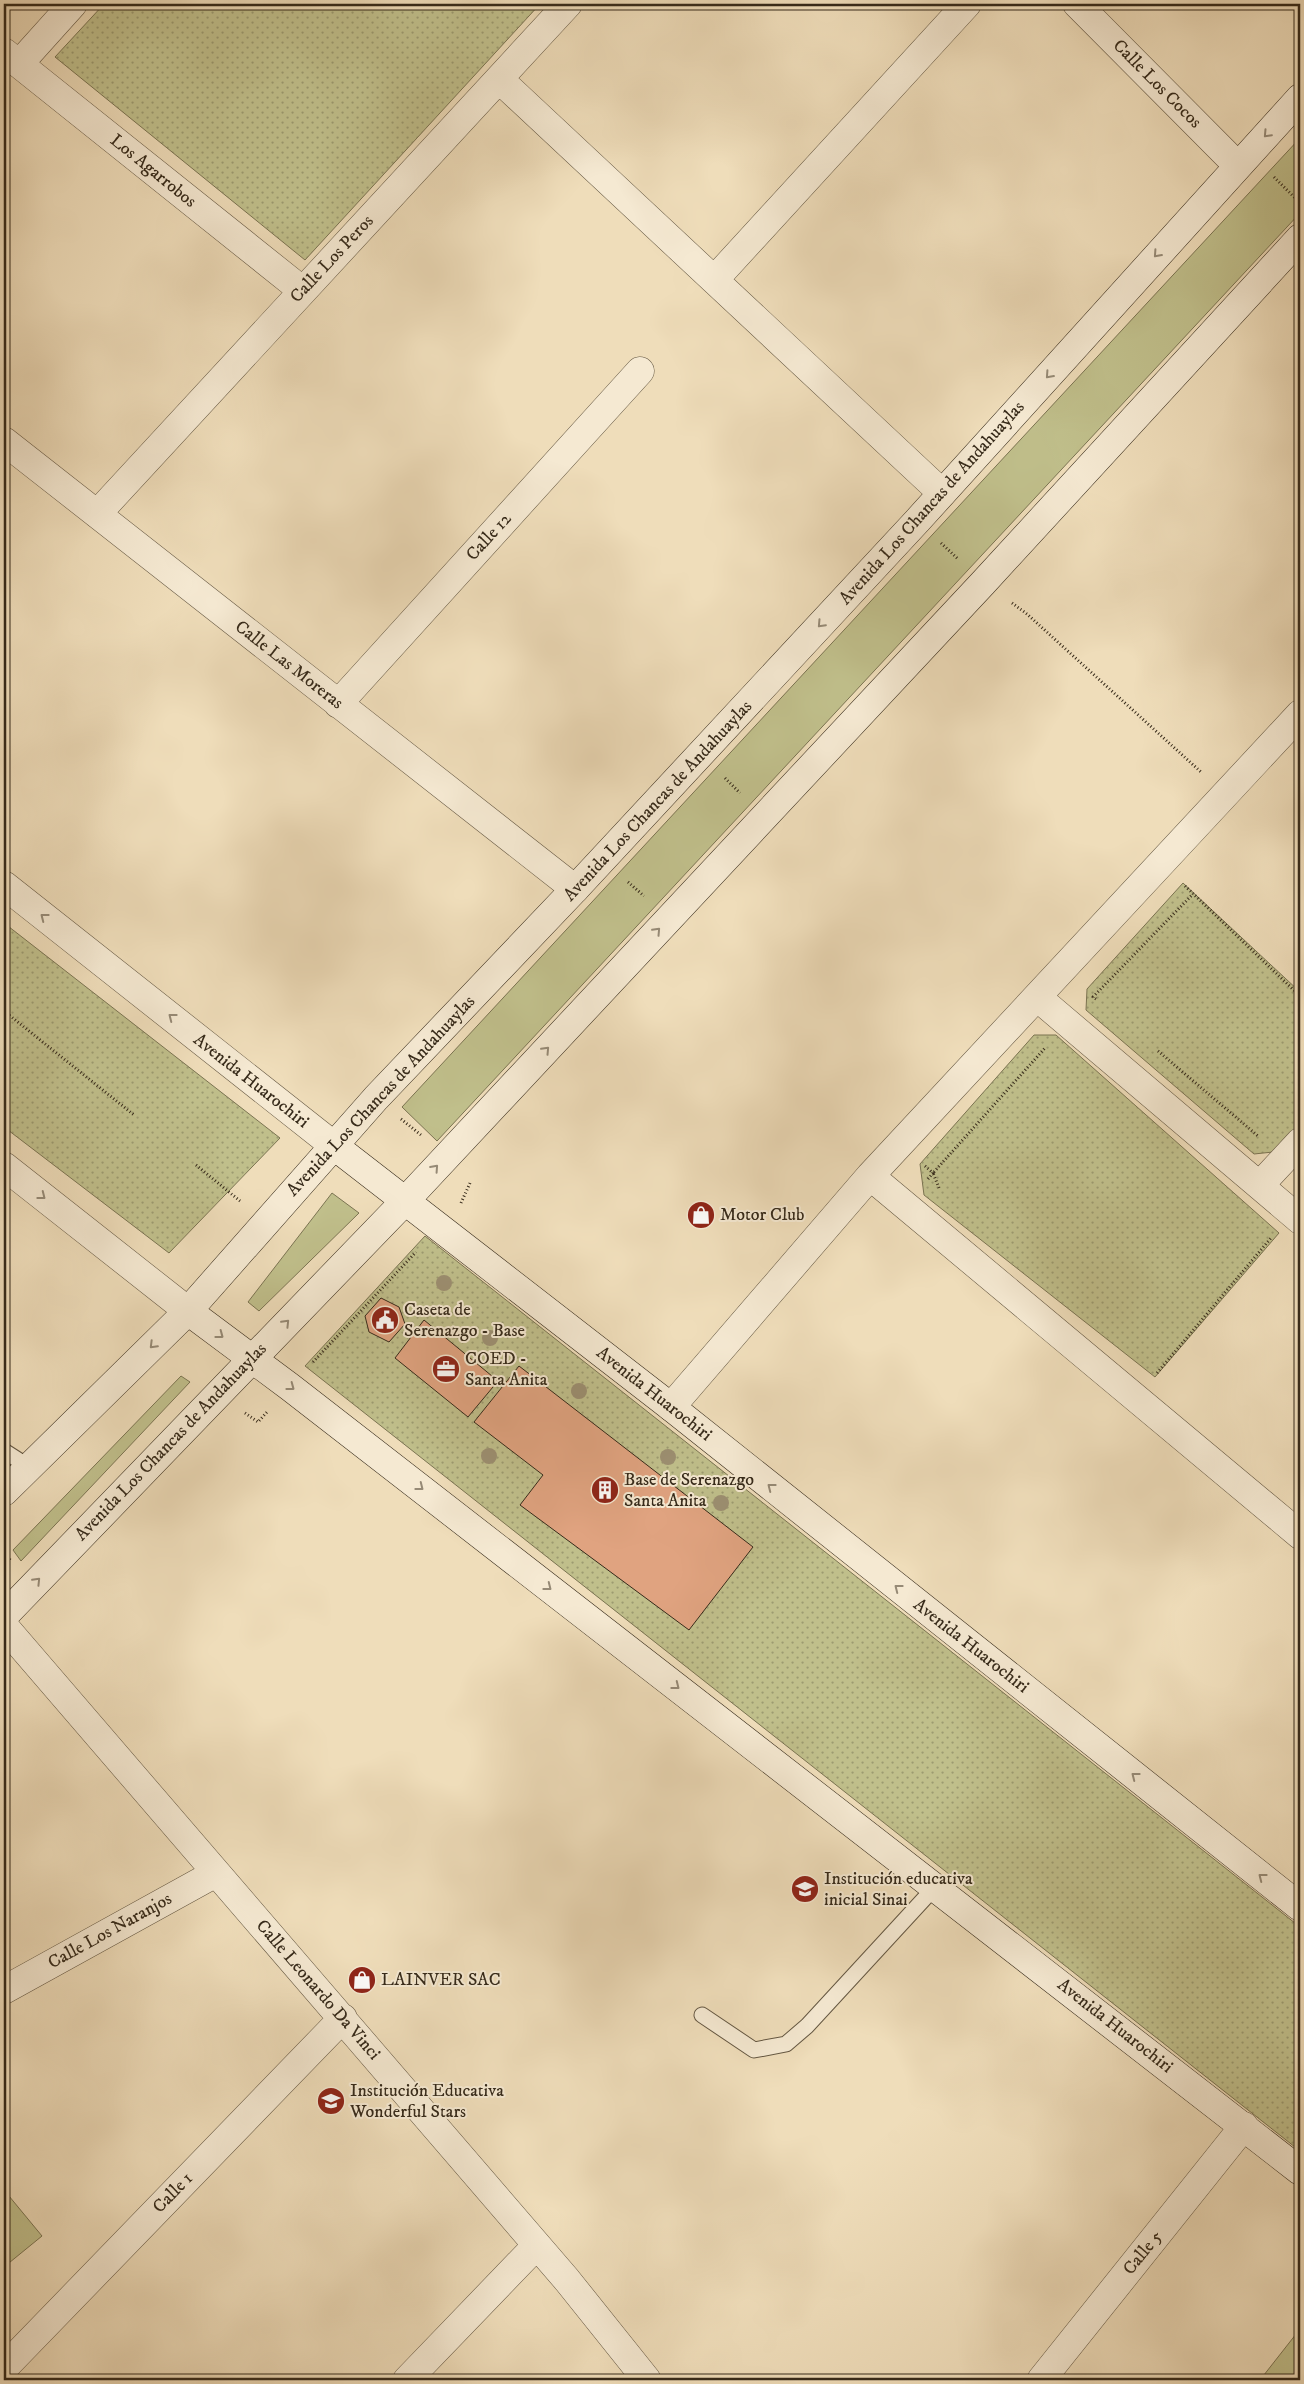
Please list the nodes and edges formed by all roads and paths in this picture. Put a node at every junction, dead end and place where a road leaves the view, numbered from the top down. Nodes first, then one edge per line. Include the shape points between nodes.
1 (73, 4) edge
2 (568, 4) edge
3 (967, 4) edge
4 (1077, 4) edge
5 (11, 58) edge
6 (499, 79) junction
7 (1300, 98) edge
8 (1237, 165) junction
9 (1300, 238) edge
10 (715, 278) junction
11 (303, 291) junction
12 (640, 370) dead end
13 (4, 441) edge
14 (942, 494) junction
15 (97, 514) junction
16 (938, 540) dead end
17 (963, 564) dead end
18 (983, 583) junction
19 (338, 704) junction
20 (1300, 714) edge
21 (701, 754) junction
22 (1226, 794) junction
23 (764, 816) junction
24 (603, 859) junction
25 (4, 885) edge
26 (575, 889) junction
27 (668, 918) junction
28 (1300, 996) edge
29 (1037, 997) junction
30 (1100, 1003) dead end
31 (4, 1011) edge
32 (1048, 1044) dead end
33 (1154, 1048) dead end
34 (134, 1115) dead end
35 (397, 1115) dead end
36 (1260, 1137) dead end
37 (427, 1140) dead end
38 (1300, 1142) edge
39 (333, 1145) junction
40 (196, 1165) dead end
41 (4, 1166) edge
42 (933, 1173) dead end
43 (870, 1176) junction
44 (1260, 1185) junction
45 (406, 1200) junction
46 (242, 1202) dead end
47 (1300, 1220) edge
48 (1272, 1237) dead end
49 (420, 1247) dead end
50 (188, 1311) junction
51 (252, 1358) junction
52 (309, 1366) dead end
53 (1157, 1373) dead end
54 (671, 1408) junction
55 (240, 1410) dead end
56 (258, 1422) dead end
57 (4, 1451) edge
58 (29, 1467) junction
59 (4, 1492) edge
60 (1300, 1535) edge
61 (4, 1616) edge
62 (4, 1626) edge
63 (216, 1873) junction
64 (935, 1887) junction
65 (1300, 1907) edge
66 (4, 1990) edge
67 (702, 2015) dead end
68 (343, 2018) junction
69 (1244, 2126) junction
70 (1300, 2171) edge
71 (536, 2246) junction
72 (4, 2368) edge
73 (408, 2380) edge
74 (646, 2380) edge
75 (1041, 2380) edge

1 - 5 street
2 - 6 street, Calle Los Peros
3 - 10 street
4 - 8 street, Calle Los Cocos
5 - 11 street, Los Agarrobos
6 - 10 street
6 - 11 street, Calle Los Peros
7 -> 8 street, Avenida Los Chancas de Andahuaylas
8 -> 14 street, Avenida Los Chancas de Andahuaylas
9 - 18 street, Avenida Los Chancas de Andahuaylas
10 - 14 street
11 - 15 street, Calle Los Peros
12 - 19 street, Calle 12
13 - 15 street, Calle Las Moreras
14 -> 21 street, Avenida Los Chancas de Andahuaylas
15 - 19 street, Calle Las Moreras
16 - 17 path
18 - 22 path via 1027,614
18 - 23 street, Avenida Los Chancas de Andahuaylas
19 - 26 street, Calle Las Moreras
20 - 22 street
21 - 23 path
21 - 24 street, Avenida Los Chancas de Andahuaylas
22 - 29 street
23 - 27 street, Avenida Los Chancas de Andahuaylas
24 - 26 street, Avenida Los Chancas de Andahuaylas
24 - 27 path
39 -> 25 street, Avenida Huarochiri
26 - 39 street, Avenida Los Chancas de Andahuaylas
45 -> 27 street, Avenida Los Chancas de Andahuaylas
28 - 30 path via 1193,894 1093,997
29 - 43 street
29 - 44 street
31 - 34 path
32 - 42 path
33 - 36 path
35 - 37 path
38 - 44 street
39 - 45 street, Avenida Huarochiri
39 - 50 street, Avenida Los Chancas de Andahuaylas
40 - 46 path
41 -> 50 street, Avenida Huarochiri
43 - 54 street
43 - 60 street
44 - 47 street
51 -> 45 street, Avenida Los Chancas de Andahuaylas
45 - 54 street, Avenida Huarochiri
48 - 53 path
49 - 52 path
50 -> 51 street, Avenida Huarochiri
50 -> 58 street, Avenida Los Chancas de Andahuaylas
61 -> 51 street, Avenida Los Chancas de Andahuaylas
51 -> 64 street, Avenida Huarochiri
65 -> 54 street, Avenida Huarochiri
55 - 56 path
57 - 58 lane
58 - 59 street, Avenida Los Chancas de Andahuaylas
62 - 63 street, Calle Leonardo Da Vinci
63 - 66 street, Calle Los Naranjos
63 - 68 street, Calle Leonardo Da Vinci
64 - 67 lane via 807,2026 786,2044 754,2050
64 - 69 street, Avenida Huarochiri
68 - 71 street, Calle Leonardo Da Vinci
68 - 72 street, Calle 1
69 - 70 street, Avenida Huarochiri
69 - 75 street, Calle 5
71 - 73 street
71 - 74 street, Calle Leonardo Da Vinci

